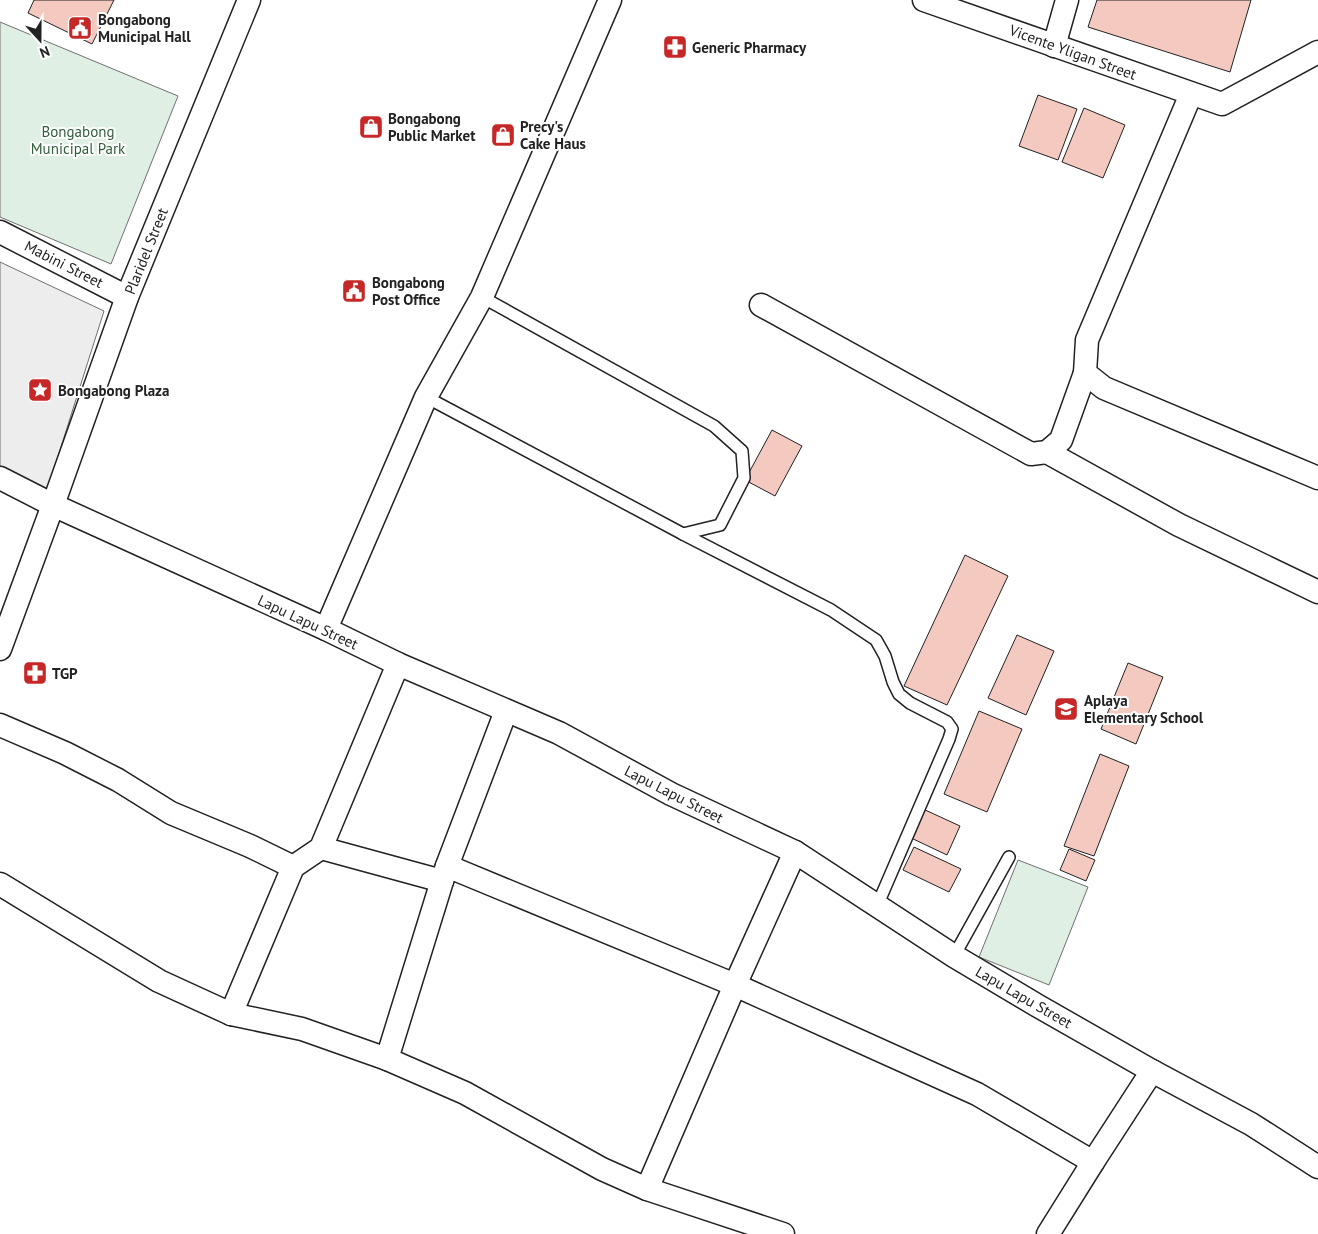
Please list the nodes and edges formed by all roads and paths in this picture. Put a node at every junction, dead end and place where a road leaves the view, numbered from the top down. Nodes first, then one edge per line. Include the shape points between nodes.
1 (249, 0) edge
2 (610, 0) edge
3 (1067, 0) edge
4 (932, 1) edge
5 (1054, 46) junction
6 (1318, 52) edge
7 (1191, 94) junction
8 (0, 232) edge
9 (127, 297) junction
10 (482, 297) junction
11 (761, 305) dead end
12 (1085, 373) junction
13 (426, 397) junction
14 (1047, 452) junction
15 (0, 478) edge
16 (1318, 478) edge
17 (53, 505) junction
18 (683, 534) junction
19 (1318, 592) edge
20 (326, 629) junction
21 (0, 649) edge
22 (398, 664) junction
23 (506, 711) junction
24 (0, 725) edge
25 (321, 848) junction
26 (795, 852) junction
27 (1009, 857) dead end
28 (293, 867) junction
29 (445, 874) junction
30 (0, 884) edge
31 (877, 906) junction
32 (954, 956) junction
33 (735, 985) junction
34 (231, 1014) junction
35 (387, 1059) junction
36 (1152, 1071) junction
37 (1093, 1162) junction
38 (1318, 1167) edge
39 (647, 1189) junction
40 (1051, 1233) edge
41 (782, 1234) edge

1 - 9 street, Plaridel Street
2 - 10 street
3 - 5 street
4 - 5 street, Vicente Yligan Street
5 - 7 street, Vicente Yligan Street
6 - 7 street, Vicente Yligan Street via 1222,104
7 - 12 street via 1087,340
8 - 9 street, Mabini Street
9 - 17 street, Plaridel Street
10 - 13 street
10 - 18 lane via 714,426 742,451 744,478 720,525
11 - 14 street via 1031,454
12 - 14 street via 1061,440
12 - 16 street via 1104,388
13 - 18 lane
13 - 20 street
14 - 19 street via 1179,524
15 - 17 street, Lapu Lapu Street
17 - 20 street, Lapu Lapu Street
17 - 21 street, Plaridel Street
18 - 31 lane via 831,610 876,640 886,656 899,694 948,722 952,729
20 - 22 street, Lapu Lapu Street
22 - 23 street, Lapu Lapu Street
22 - 25 street
23 - 26 street, Lapu Lapu Street via 559,733 671,794
23 - 29 street
24 - 28 street via 118,780 170,813
25 - 28 street
25 - 29 street
26 - 31 street, Lapu Lapu Street
26 - 33 street
27 - 32 lane
28 - 34 street
29 - 33 street
29 - 35 street
30 - 34 street via 159,981
31 - 32 street, Lapu Lapu Street
32 - 36 street, Lapu Lapu Street
33 - 37 street via 977,1094
33 - 39 street
34 - 35 street via 302,1029
35 - 39 street via 465,1094 602,1169
36 - 37 street
36 - 38 street, Lapu Lapu Street via 1251,1124
37 - 40 street
39 - 41 street

